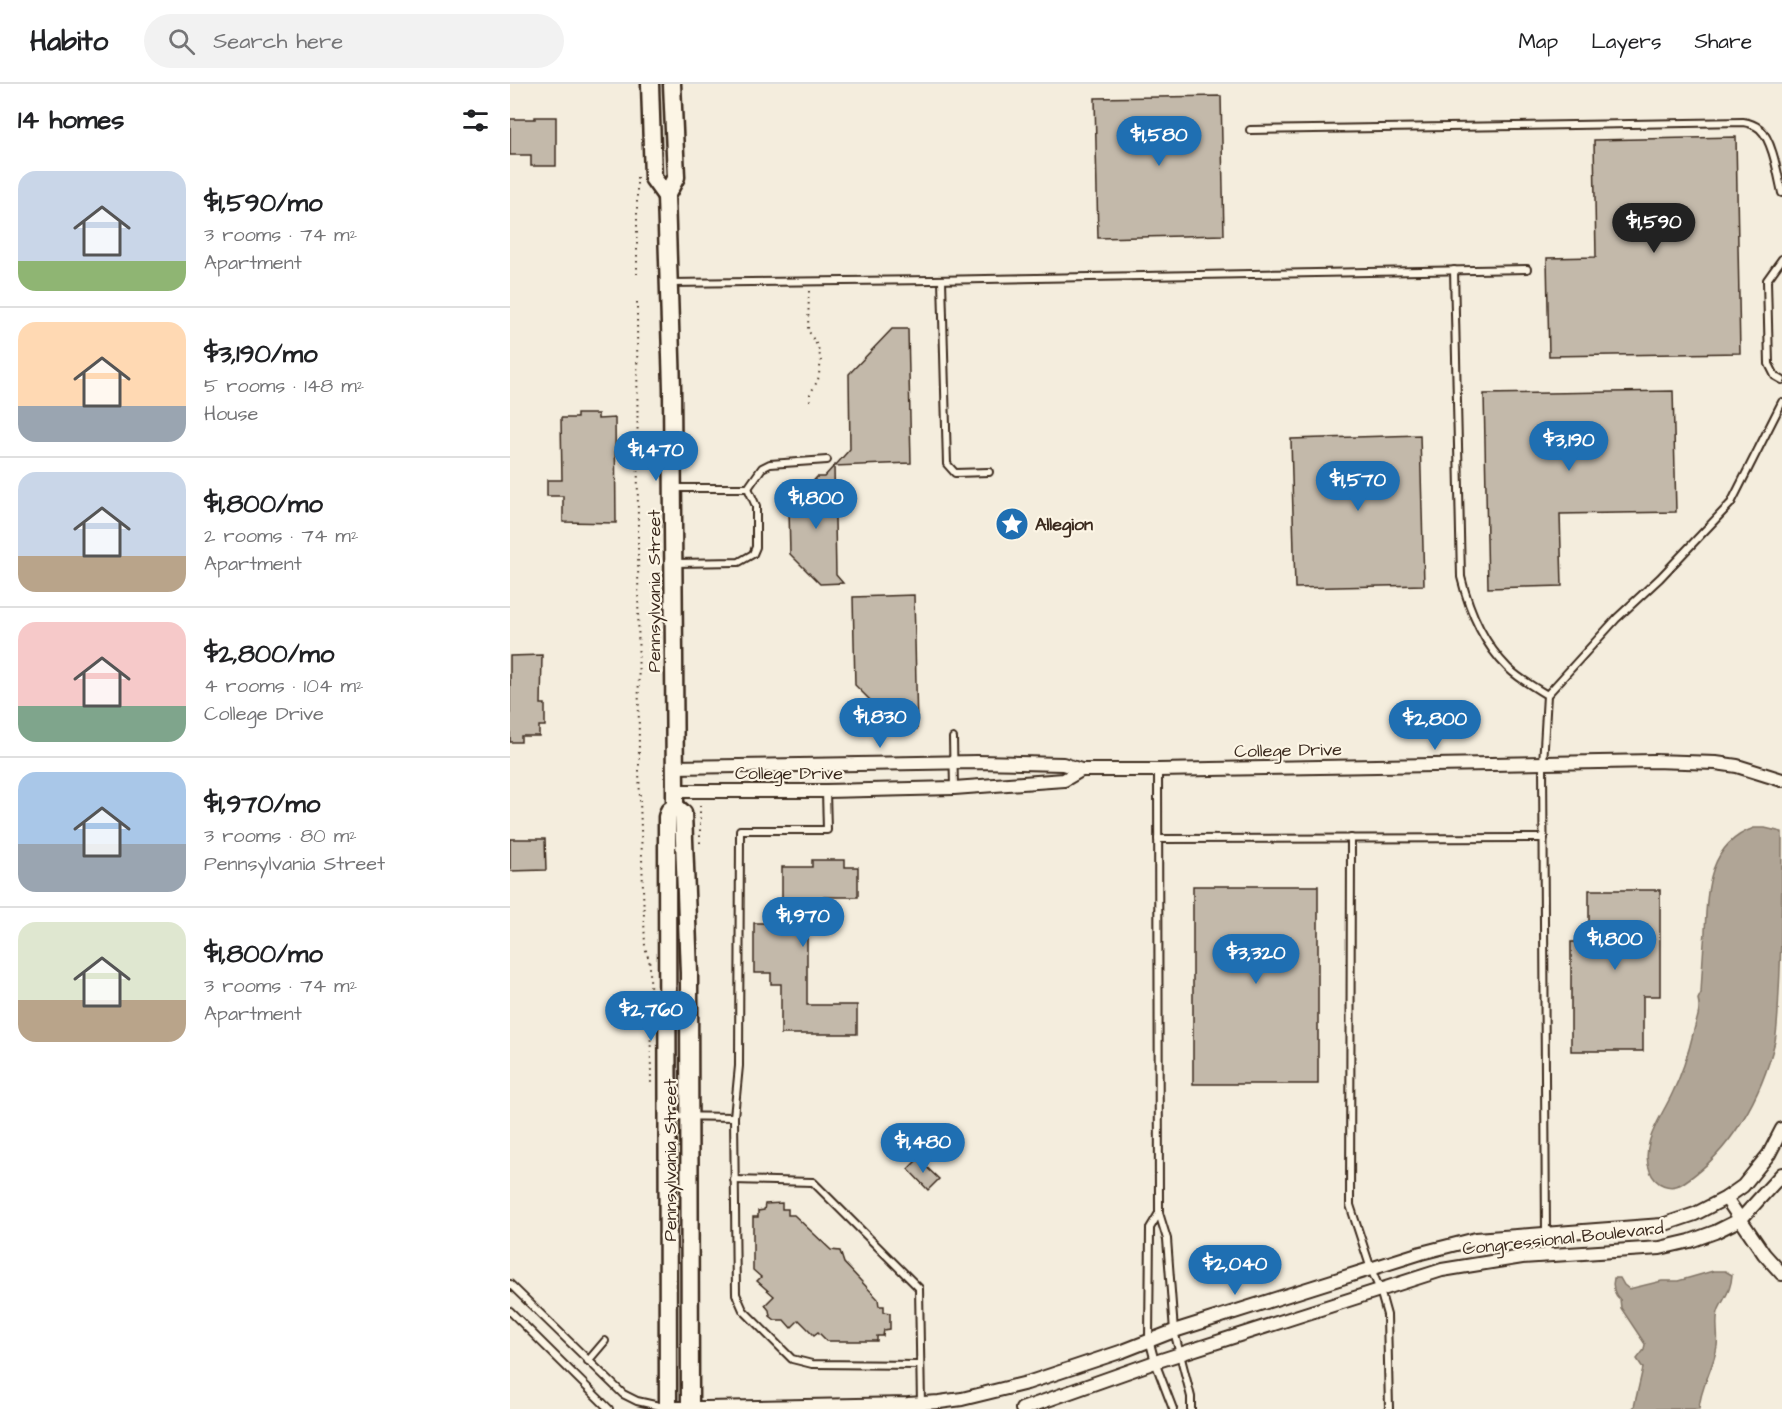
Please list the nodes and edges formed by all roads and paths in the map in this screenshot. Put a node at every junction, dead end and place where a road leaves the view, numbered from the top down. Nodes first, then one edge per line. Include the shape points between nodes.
1 (650, 84) edge
2 (672, 84) edge
3 (1250, 130) dead end
4 (1782, 193) edge
5 (666, 196) junction
6 (1782, 259) edge
7 (1527, 269) dead end
8 (1454, 270) junction
9 (942, 280) junction
10 (670, 283) junction
11 (809, 291) dead end
12 (637, 302) dead end
13 (1782, 380) edge
14 (1782, 402) edge
15 (810, 403) dead end
16 (827, 460) dead end
17 (989, 472) dead end
18 (673, 488) junction
19 (748, 488) junction
20 (673, 563) junction
21 (1546, 695) junction
22 (953, 738) dead end
23 (954, 762) junction
24 (1543, 764) junction
25 (674, 767) junction
26 (1081, 770) junction
27 (1158, 770) junction
28 (1782, 780) edge
29 (954, 788) junction
30 (826, 791) junction
31 (675, 799) junction
32 (1351, 838) junction
33 (1544, 838) junction
34 (1158, 839) junction
35 (652, 1091) dead end
36 (668, 1116) junction
37 (690, 1116) junction
38 (734, 1116) junction
39 (1782, 1129) edge
40 (1782, 1174) edge
41 (734, 1180) junction
42 (1726, 1198) junction
43 (1159, 1213) junction
44 (1741, 1219) junction
45 (1546, 1233) junction
46 (1548, 1256) junction
47 (1371, 1269) junction
48 (1782, 1274) edge
49 (510, 1284) edge
50 (1380, 1290) junction
51 (510, 1311) edge
52 (1174, 1331) junction
53 (1149, 1339) junction
54 (604, 1341) dead end
55 (1180, 1354) junction
56 (588, 1361) junction
57 (1155, 1362) junction
58 (920, 1365) junction
59 (921, 1406) edge
60 (668, 1408) edge
61 (609, 1409) edge
62 (690, 1409) edge
63 (1022, 1409) edge
64 (1173, 1409) edge
65 (1191, 1409) edge
66 (1389, 1409) edge

1 - 5 main road, Pennsylvania Street via 653,177
2 - 5 main road, Pennsylvania Street via 676,177
3 - 4 lane via 1743,122 1761,130 1768,139
5 - 10 main road, Pennsylvania Street
6 - 13 lane via 1767,280 1768,364 1774,376
7 - 8 lane
8 - 9 lane
8 - 21 lane via 1461,577 1467,602 1486,640 1509,669
9 - 10 lane
9 - 17 lane via 948,464 955,472
10 - 18 main road, Pennsylvania Street
11 - 15 path via 808,330 821,362
12 - 35 path via 639,770 645,947 650,964
14 - 21 lane via 1731,504
16 - 19 lane via 770,464 762,468
18 - 19 lane
18 - 20 main road, Pennsylvania Street
19 - 20 lane via 756,506 753,554 739,562
20 - 25 main road, Pennsylvania Street
21 - 24 lane
22 - 23 lane
23 - 25 street, College Drive
23 - 26 street, College Drive via 1063,765
23 - 29 lane
24 - 27 street, College Drive
24 - 28 street, College Drive via 1716,763
24 - 33 lane
25 - 31 main road, Pennsylvania Street
26 - 27 street, College Drive
26 - 29 street, College Drive via 1064,780
27 - 34 lane
29 - 30 street, College Drive
30 - 31 street, College Drive
30 - 38 lane via 827,830 740,830 739,1065
31 - 36 main road, Pennsylvania Street via 667,817
31 - 37 main road, Pennsylvania Street via 682,813
32 - 33 lane
32 - 34 lane
32 - 47 lane via 1350,1205
33 - 45 lane
34 - 43 lane
36 - 37 lane
36 - 60 main road, Pennsylvania Street
37 - 38 lane
37 - 62 main road, Pennsylvania Street
38 - 41 lane
39 - 42 street, Congressional Boulevard via 1769,1154 1743,1186
40 - 44 street, Congressional Boulevard
41 - 58 lane via 813,1182 918,1288
41 - 58 lane via 736,1294 744,1310 792,1359 812,1364
42 - 44 street
42 - 45 street, Congressional Boulevard via 1662,1225
43 - 52 lane via 1167,1239
43 - 53 lane via 1150,1228
44 - 46 street, Congressional Boulevard via 1715,1233 1660,1248
44 - 48 street
45 - 46 lane
45 - 47 street, Congressional Boulevard via 1476,1239
46 - 50 street, Congressional Boulevard via 1442,1270
47 - 50 lane
47 - 52 street, Congressional Boulevard
49 - 56 lane
50 - 55 street, Congressional Boulevard
50 - 66 lane via 1387,1315
51 - 61 lane
52 - 53 street, Congressional Boulevard
52 - 55 lane
53 - 57 lane
53 - 59 street, Congressional Boulevard via 1005,1389
54 - 56 lane
55 - 57 street, Congressional Boulevard
55 - 65 lane
56 - 60 lane via 630,1398
57 - 63 street, Congressional Boulevard
57 - 64 lane
58 - 59 lane
59 - 62 street, Congressional Boulevard
60 - 62 street, Congressional Boulevard

